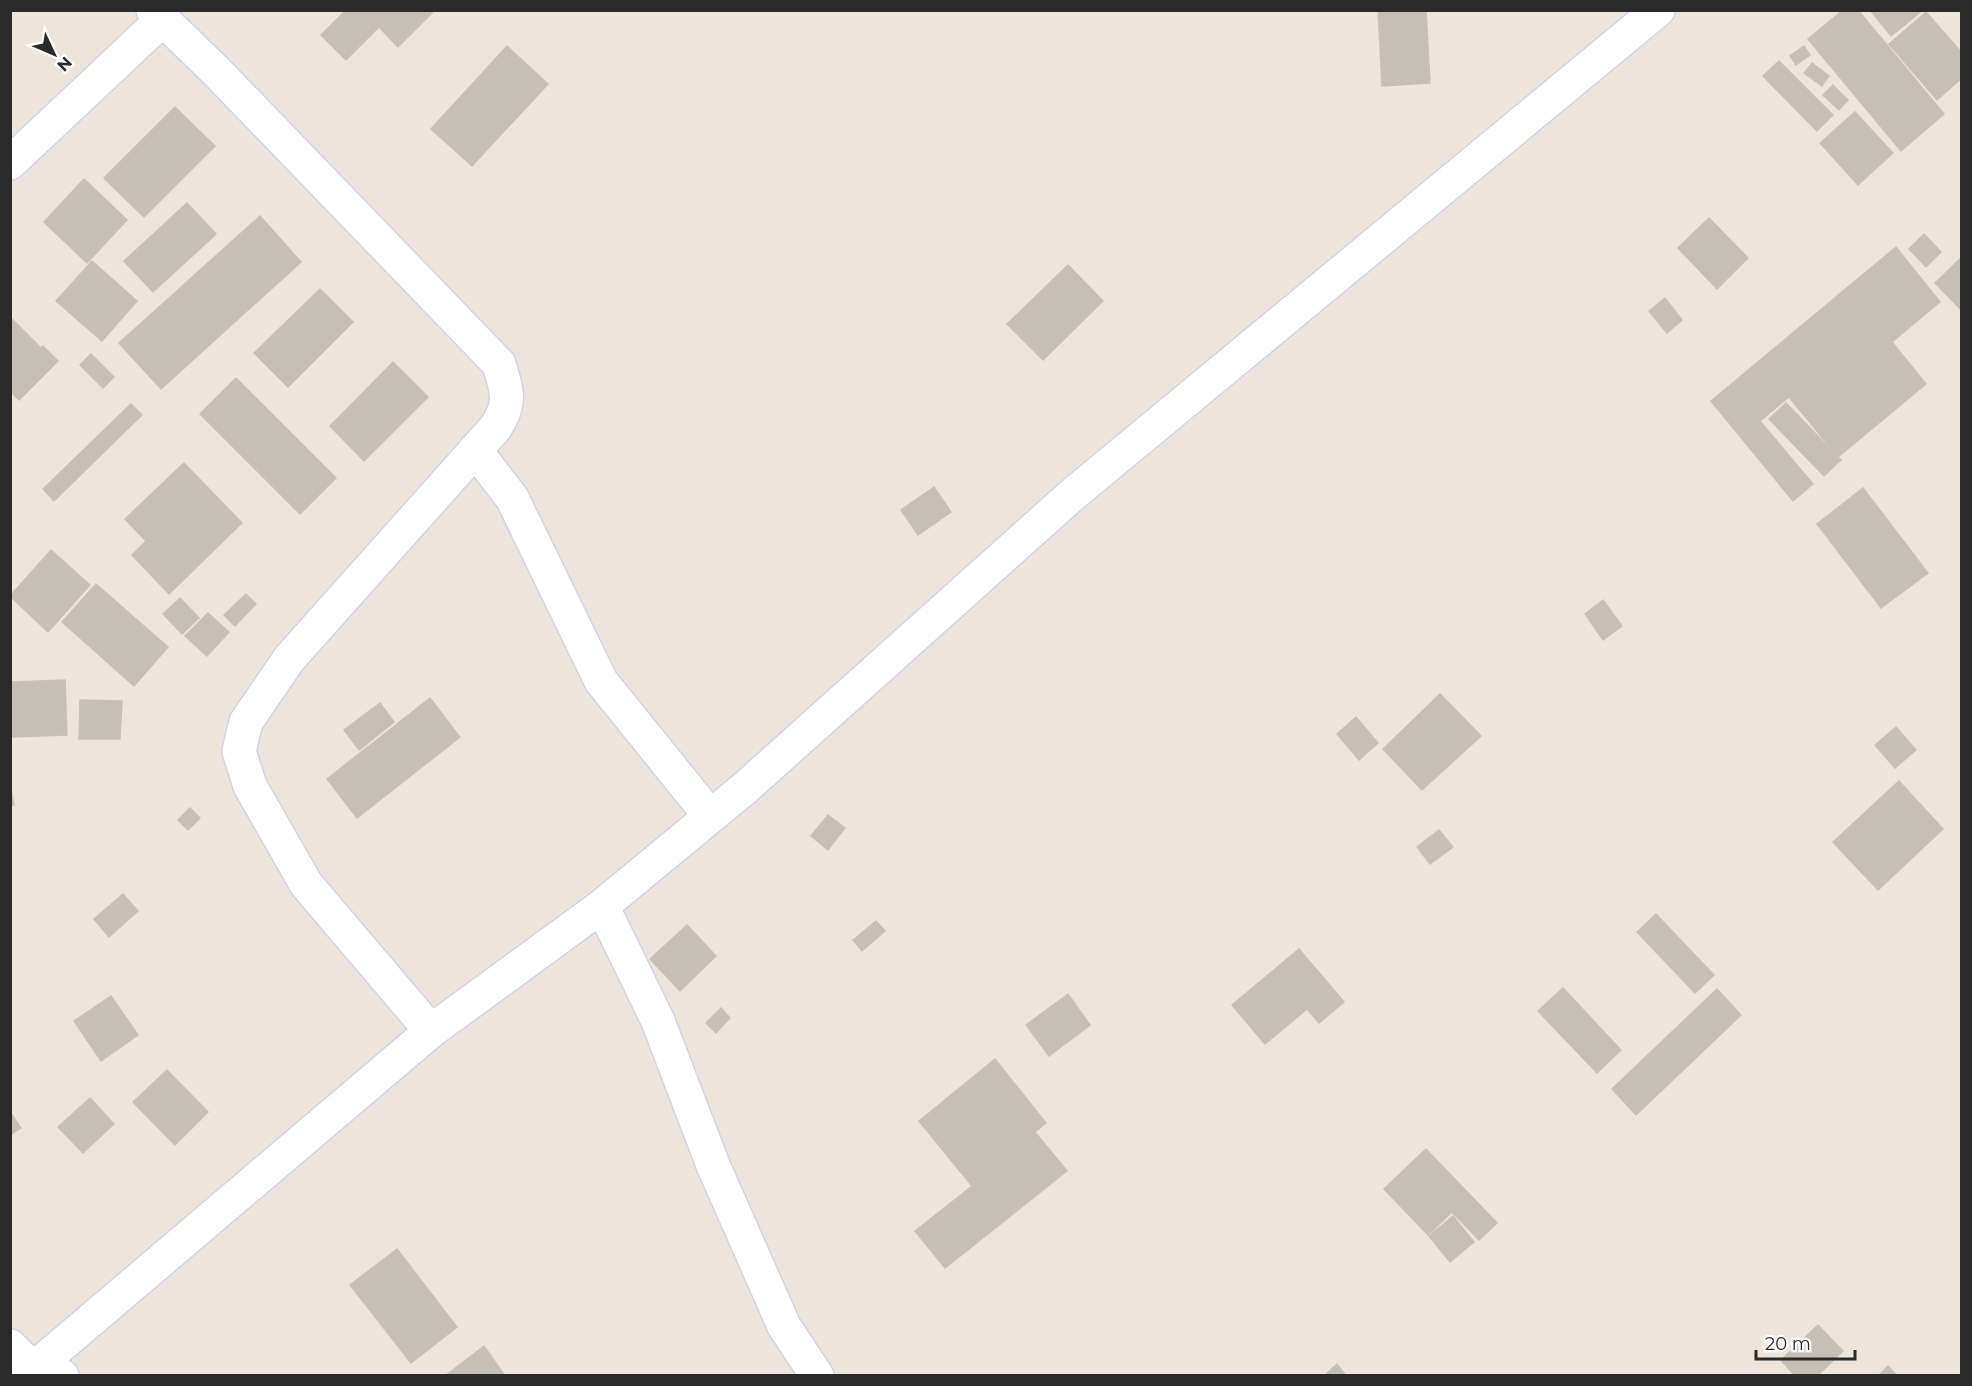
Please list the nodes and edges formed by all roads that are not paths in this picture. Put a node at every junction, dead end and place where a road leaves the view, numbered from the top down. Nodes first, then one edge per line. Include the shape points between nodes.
1 (1658, 10) edge
2 (158, 15) edge
3 (10, 164) edge
4 (475, 450) junction
5 (710, 816) junction
6 (602, 906) junction
7 (431, 1030) junction
8 (10, 1346) edge
9 (40, 1373) edge
10 (815, 1375) edge

1 - 5 street via 1072,495
2 - 3 street
2 - 4 street via 500,364 508,394 506,411
4 - 5 street via 512,498 601,681
4 - 7 street via 289,659 246,722 239,752 250,786 306,884
5 - 6 street
6 - 7 street
6 - 10 street via 658,1021 713,1165 784,1326
7 - 9 street
8 - 9 street

